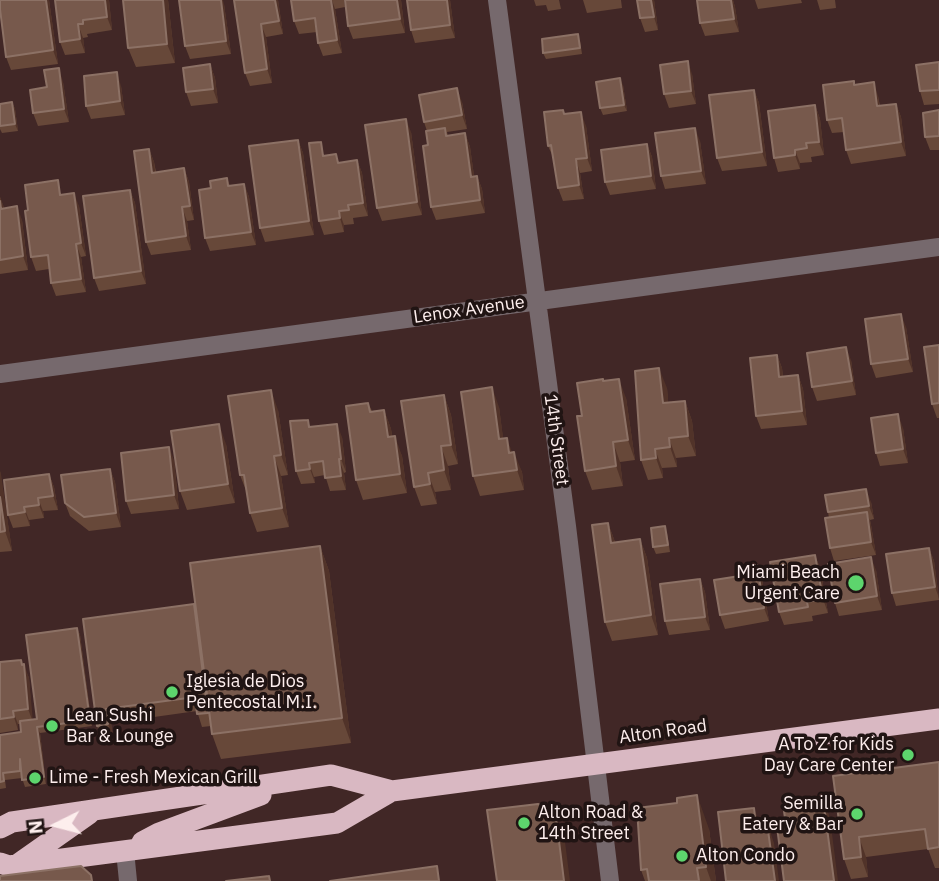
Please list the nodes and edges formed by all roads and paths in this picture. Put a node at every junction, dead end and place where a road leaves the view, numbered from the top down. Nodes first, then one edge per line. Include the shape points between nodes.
1 (497, 0) edge
2 (939, 247) edge
3 (537, 301) junction
4 (0, 374) edge
5 (939, 719) edge
6 (596, 764) junction
7 (295, 782) junction
8 (392, 792) junction
9 (94, 811) junction
10 (0, 828) edge
11 (125, 851) junction
12 (8, 864) edge
13 (128, 881) edge
14 (610, 881) edge

1 - 3 street, 14th Street
2 - 3 street, Lenox Avenue
3 - 4 street, Lenox Avenue
3 - 6 street, 14th Street
5 - 6 highway, Alton Road
6 - 8 highway, Alton Road
6 - 14 street, 14th Street
7 - 8 highway, Alton Road via 331,775
7 - 9 highway, Alton Road
7 - 11 highway via 159,833
8 - 11 highway, Alton Road via 337,823
9 - 10 highway, Alton Road via 12,822
9 - 12 highway
11 - 12 highway, Alton Road
11 - 13 street

